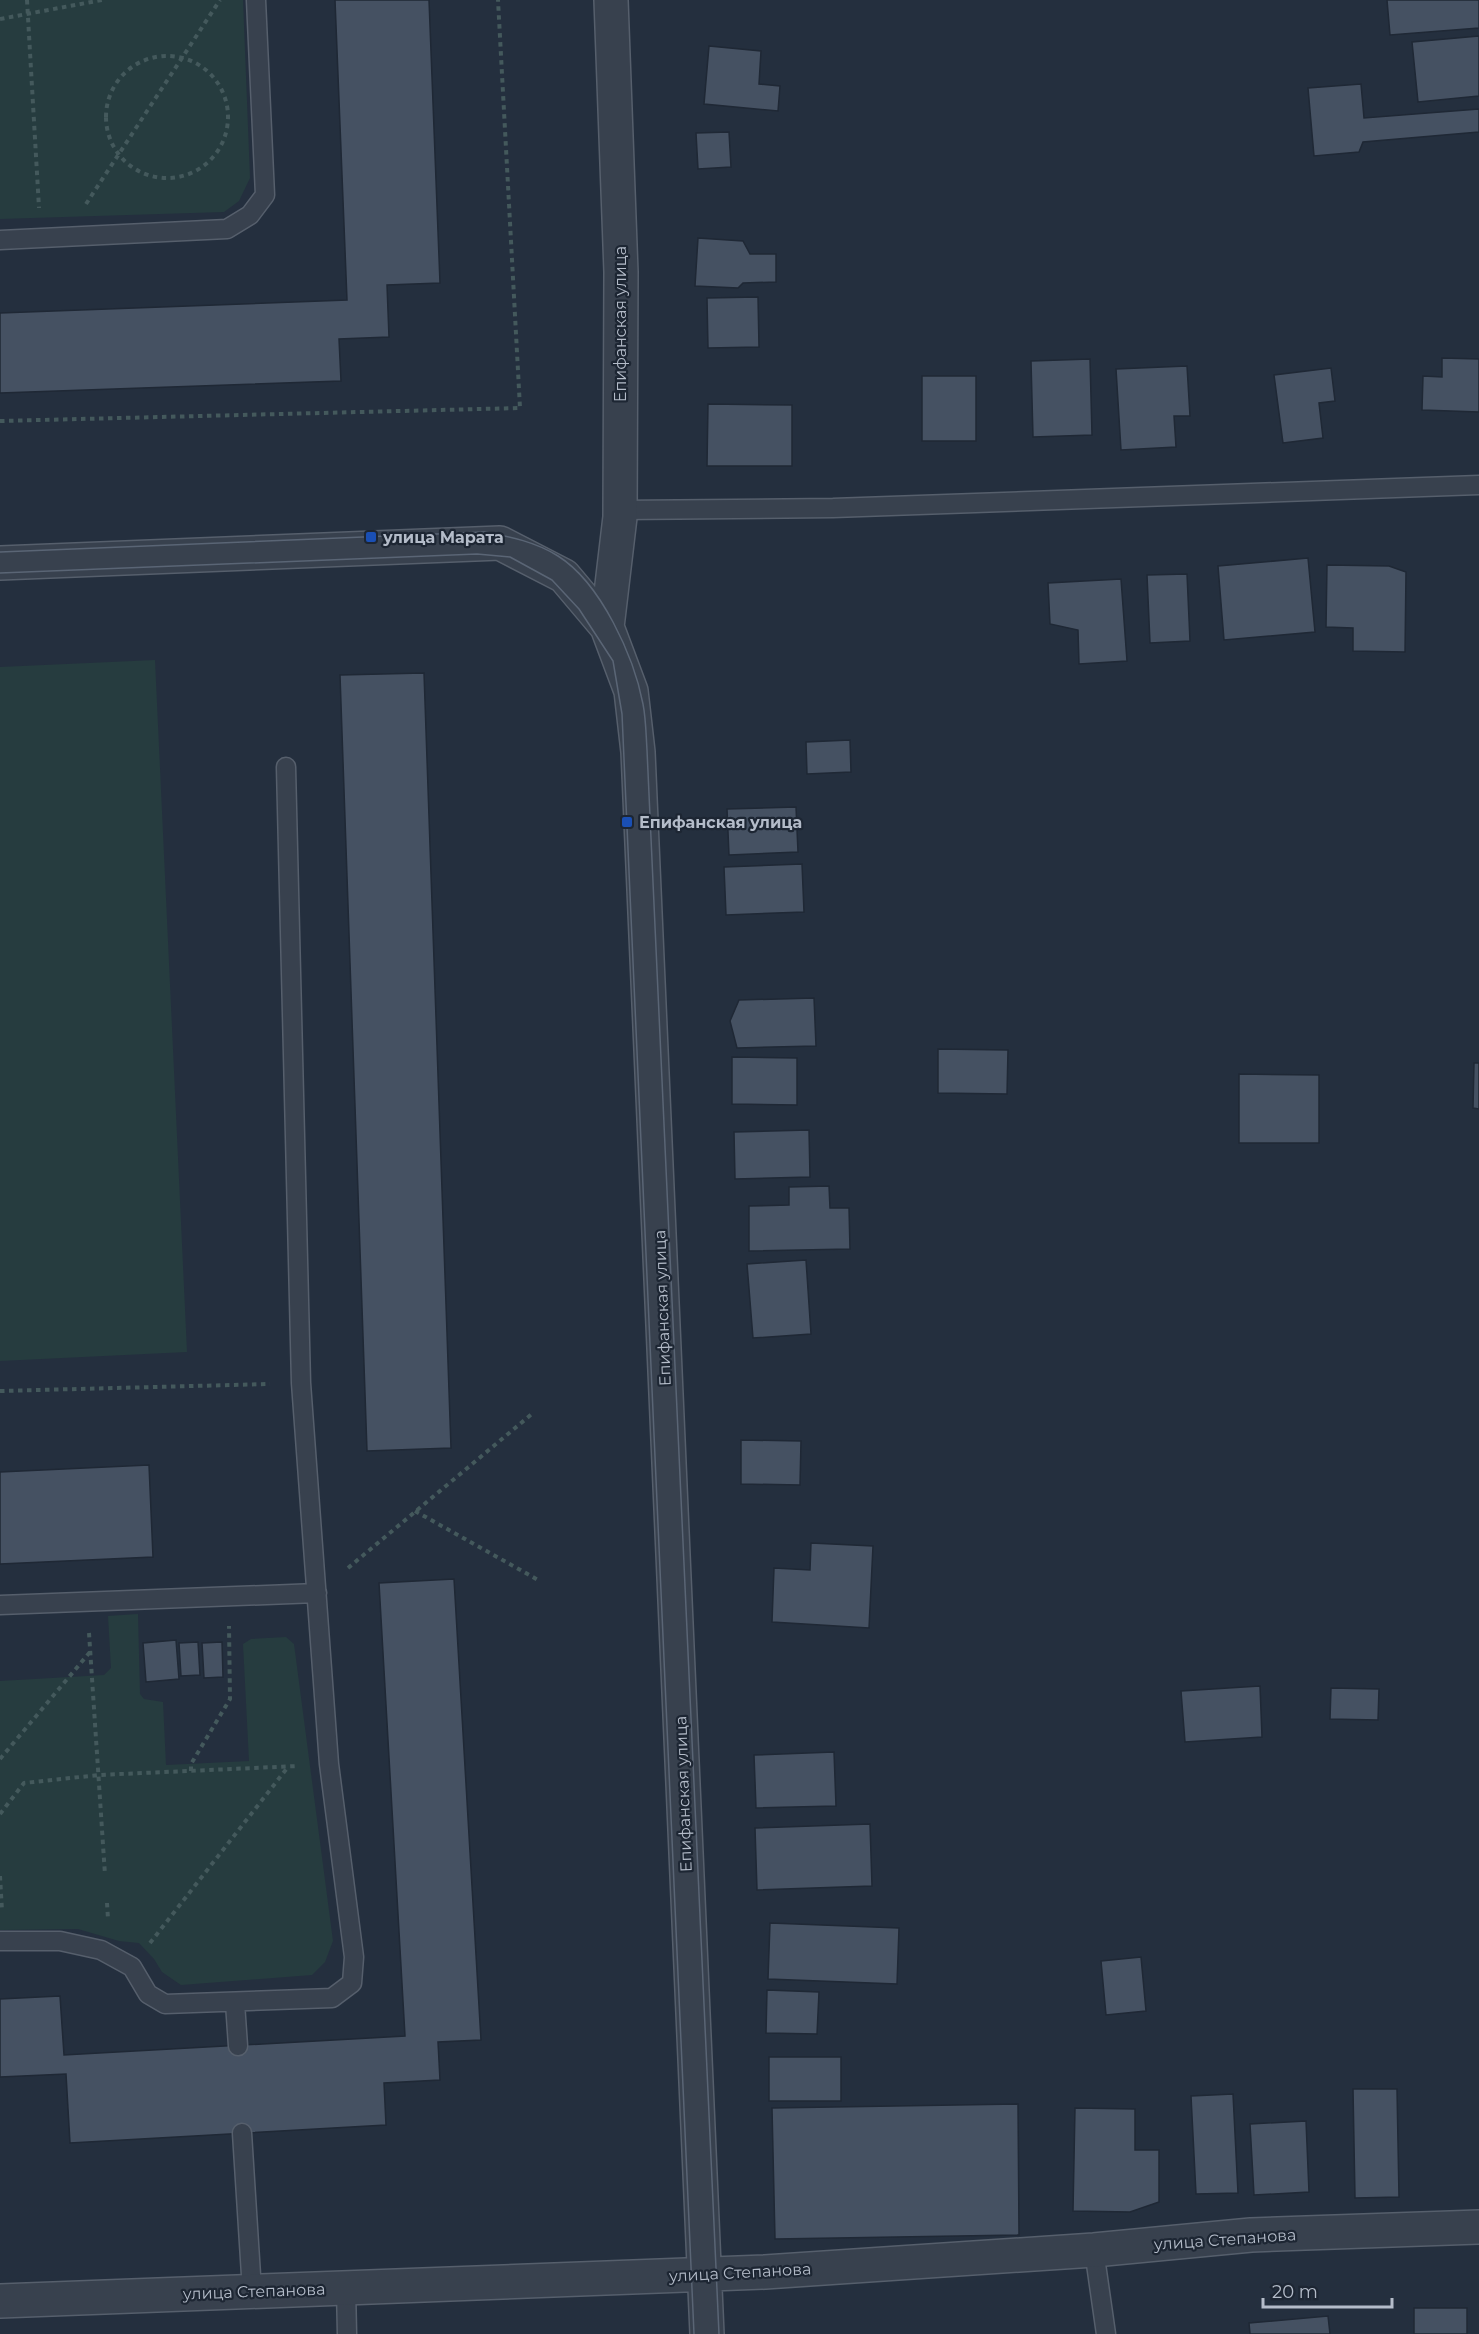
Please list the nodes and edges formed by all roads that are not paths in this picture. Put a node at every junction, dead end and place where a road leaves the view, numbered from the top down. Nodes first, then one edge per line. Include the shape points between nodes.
1 (256, 0) edge
2 (611, 0) edge
3 (0, 240) edge
4 (1479, 485) edge
5 (620, 510) junction
6 (0, 563) edge
7 (607, 627) junction
8 (286, 767) dead end
9 (317, 1593) junction
10 (0, 1605) edge
11 (0, 1941) edge
12 (235, 2003) junction
13 (238, 2046) dead end
14 (242, 2133) dead end
15 (1479, 2227) edge
16 (1094, 2250) junction
17 (704, 2274) junction
18 (346, 2288) junction
19 (252, 2292) junction
20 (0, 2301) edge
21 (347, 2334) edge
22 (707, 2334) edge
23 (1106, 2334) edge

1 - 3 lane via 265,195 250,215 227,229
2 - 5 street, Епифанская улица via 621,272
4 - 5 lane via 832,508
5 - 7 street, Епифанская улица
6 - 7 street via 500,543 564,576
7 - 17 street, Епифанская улица via 631,691 638,752
8 - 9 lane via 301,1383
9 - 10 lane
9 - 12 lane via 329,1764 354,1957 352,1983 332,1998
11 - 12 lane via 60,1941 101,1950 132,1967 148,1994 165,2004
12 - 13 lane
14 - 19 lane
15 - 16 street, улица Степанова via 1251,2235
16 - 17 street, улица Степанова
16 - 23 lane
17 - 18 street, улица Степанова
17 - 22 street, Епифанская улица
18 - 19 street, улица Степанова
18 - 21 lane
19 - 20 street, улица Степанова

